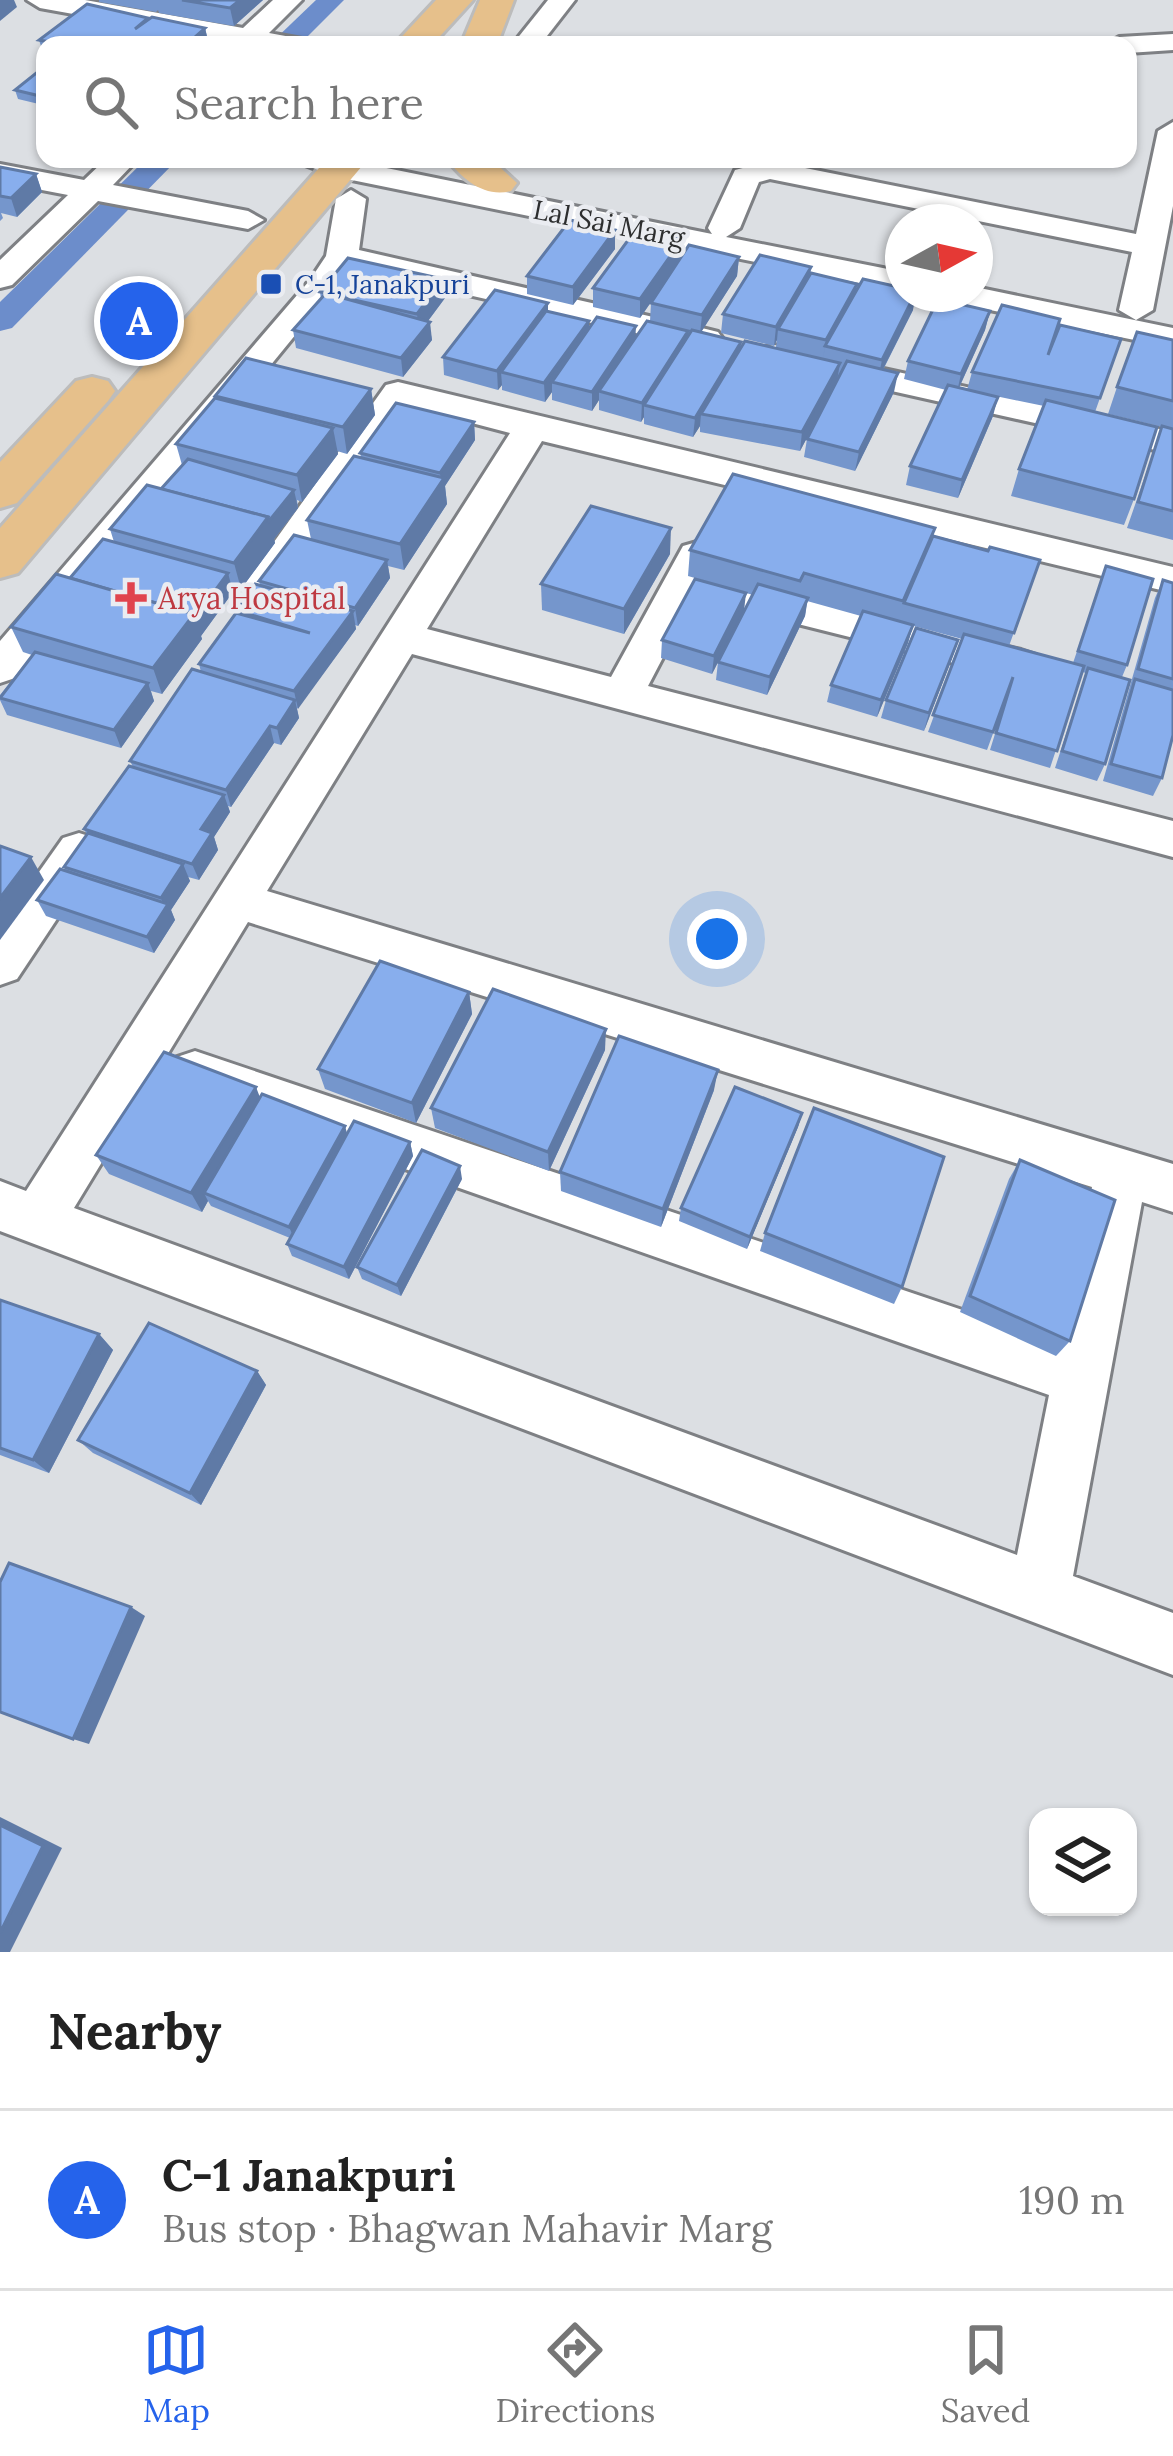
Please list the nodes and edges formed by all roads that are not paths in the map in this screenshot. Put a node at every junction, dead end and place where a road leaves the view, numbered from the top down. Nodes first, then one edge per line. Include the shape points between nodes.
1 (40, 0) edge
2 (289, 0) edge
3 (455, 0) edge
4 (495, 0) edge
5 (562, 0) edge
6 (1169, 31) edge
7 (229, 36) edge
8 (265, 36) edge
9 (421, 36) edge
10 (461, 36) edge
11 (482, 36) edge
12 (533, 36) edge
13 (1137, 40) edge
14 (1173, 131) edge
15 (117, 168) edge
16 (338, 168) edge
17 (339, 168) edge
18 (351, 168) edge
19 (0, 172) edge
20 (476, 178) edge
21 (99, 193) junction
22 (269, 222) junction
23 (724, 228) junction
24 (1158, 236) edge
25 (342, 256) junction
26 (885, 260) edge
27 (0, 278) edge
28 (885, 278) edge
29 (993, 282) edge
30 (993, 301) edge
31 (1136, 310) junction
32 (1173, 318) edge
33 (1173, 338) edge
34 (532, 427) junction
35 (1173, 443) edge
36 (738, 476) junction
37 (0, 491) edge
38 (0, 561) edge
39 (1173, 580) edge
40 (682, 581) junction
41 (239, 622) edge
42 (401, 637) junction
43 (0, 668) edge
44 (1067, 677) edge
45 (622, 695) junction
46 (106, 812) edge
47 (1173, 839) edge
48 (236, 901) junction
49 (0, 964) edge
50 (140, 1054) junction
51 (1147, 1180) edge
52 (18, 1213) edge
53 (1082, 1378) junction
54 (1039, 1596) junction
55 (1173, 1644) edge

1 - 7 street
2 - 8 street
3 - 9 main road
4 - 10 main road
4 - 11 main road
5 - 12 street
6 - 13 street
14 - 24 street
15 - 21 street
16 - 22 main road
17 - 25 street
18 - 20 street, Lal Sai Marg
19 - 21 street
20 - 23 street, Lal Sai Marg
20 - 28 street, Lal Sai Marg
21 - 22 street
21 - 27 street
22 - 37 main road
22 - 38 main road
23 - 24 street via 746,176 770,170
23 - 26 street, Lal Sai Marg
24 - 31 street
25 - 35 street
25 - 43 street
29 - 31 street
30 - 33 street
31 - 32 street
34 - 36 street
34 - 41 street via 398,393
34 - 42 street
36 - 39 street
36 - 40 street
40 - 44 street
40 - 45 street
42 - 45 street
42 - 48 street
45 - 47 street
46 - 49 street
48 - 50 street
48 - 51 street
50 - 52 street
50 - 53 street
51 - 53 street
52 - 54 street
53 - 54 street
54 - 55 street

